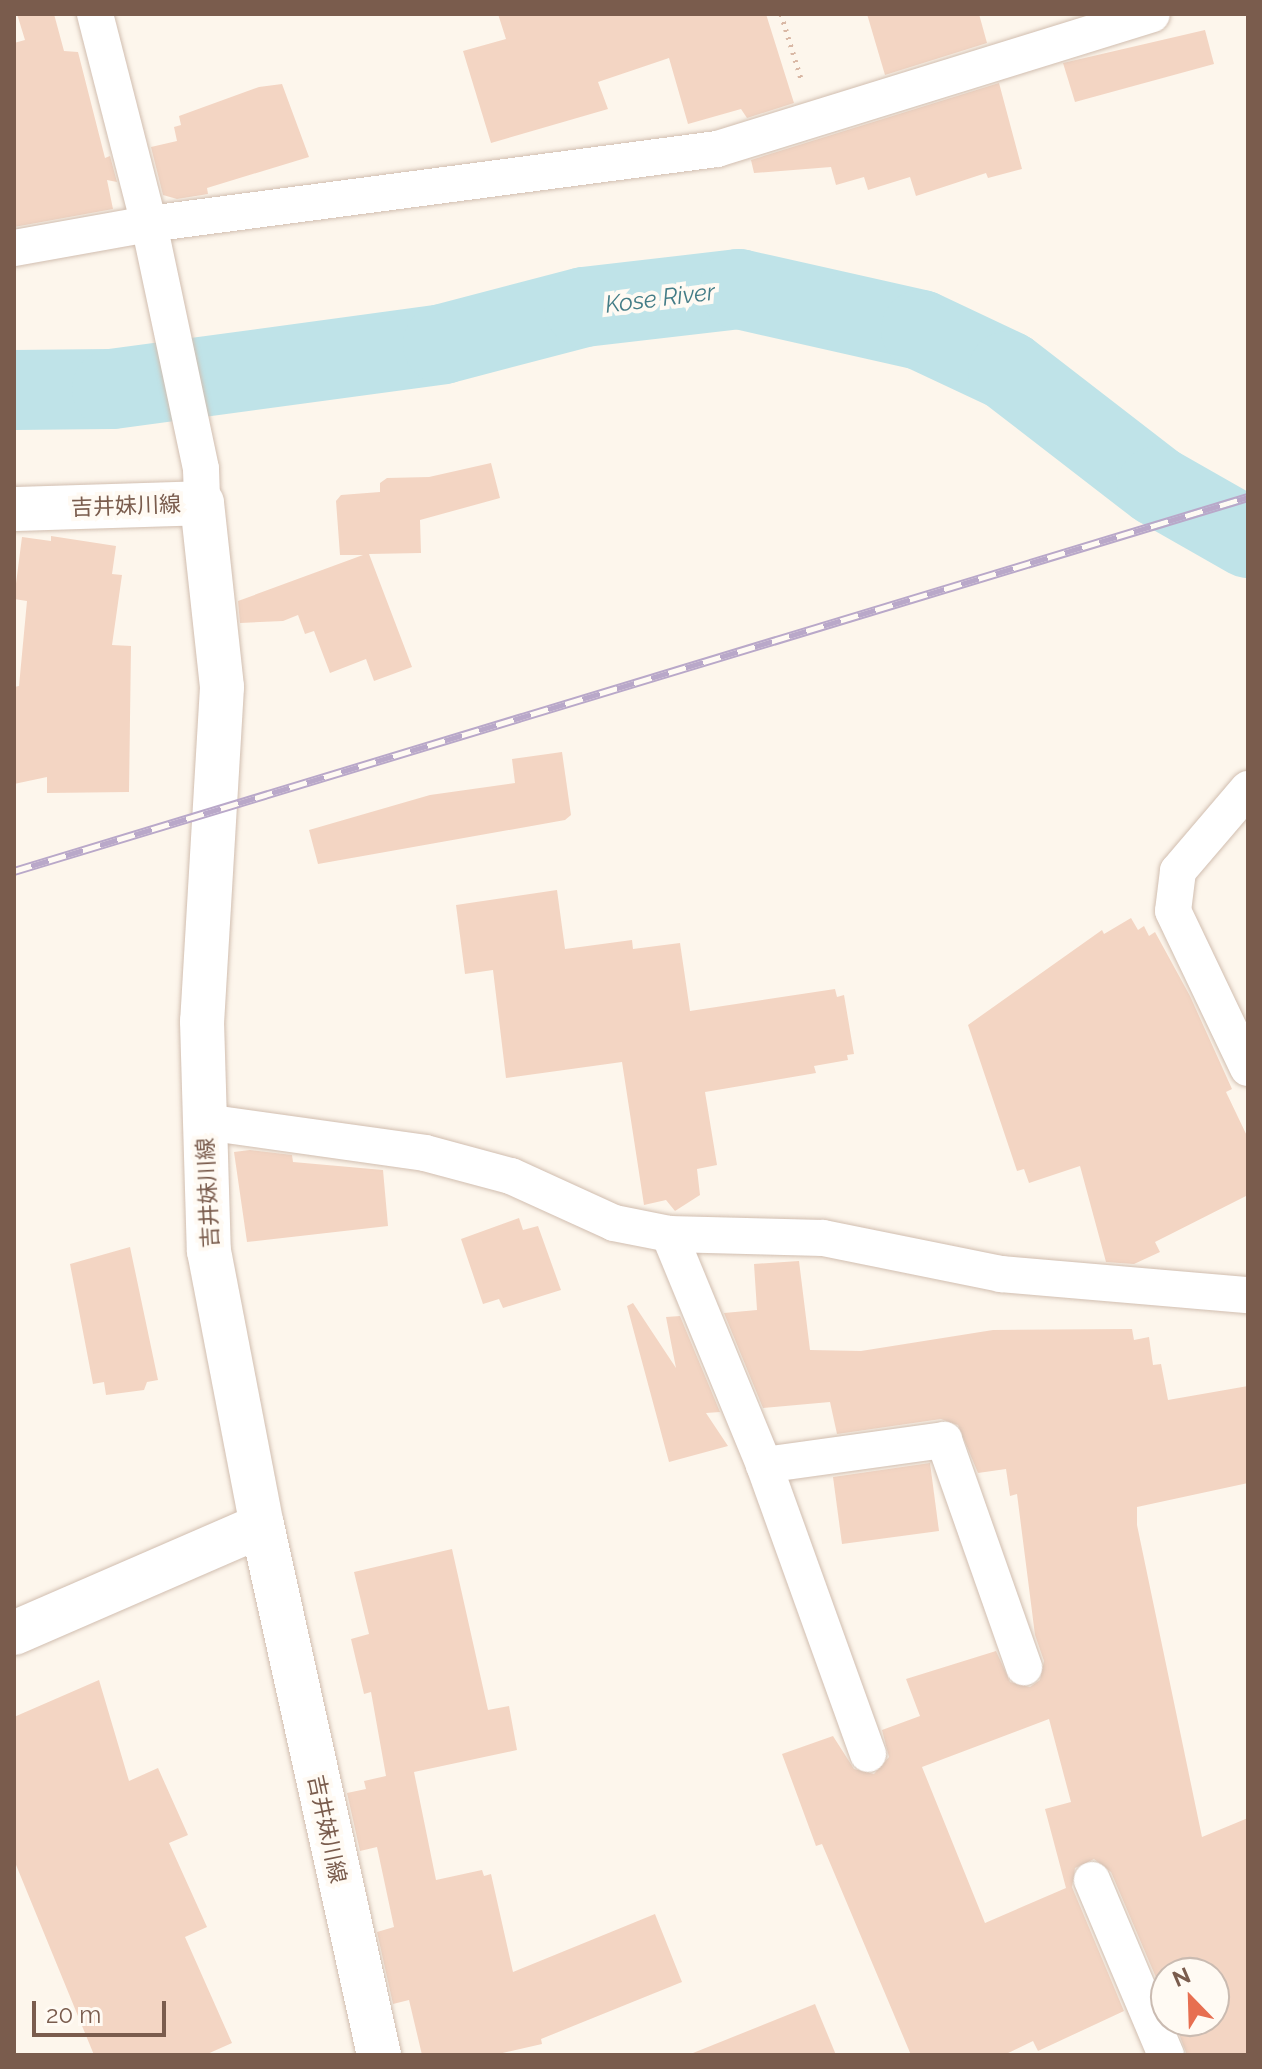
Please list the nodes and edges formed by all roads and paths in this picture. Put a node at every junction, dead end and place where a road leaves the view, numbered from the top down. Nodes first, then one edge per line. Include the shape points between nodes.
1 (95, 14) edge
2 (781, 14) edge
3 (1152, 14) edge
4 (813, 120) junction
5 (151, 238) junction
6 (14, 248) edge
7 (202, 486) junction
8 (14, 509) edge
9 (1248, 789) edge
10 (1248, 1068) edge
11 (205, 1122) junction
12 (669, 1234) junction
13 (1248, 1295) edge
14 (764, 1465) junction
15 (262, 1525) junction
16 (14, 1633) edge
17 (1024, 1667) dead end
18 (868, 1754) dead end
19 (1092, 1880) dead end
20 (379, 2055) edge
21 (1166, 2055) edge

1 - 5 street
2 - 4 path
3 - 4 street
4 - 5 street via 717,149
5 - 6 street
5 - 7 street
7 - 8 main road, 吉井妹川線
7 - 11 main road, 吉井妹川線 via 222,687 202,1021
9 - 10 street via 1178,871 1173,911
11 - 12 street via 425,1153 511,1176 614,1223
11 - 15 main road, 吉井妹川線 via 209,1251
12 - 13 street via 823,1238 1001,1274
12 - 14 street
14 - 17 street via 944,1440
14 - 18 street
15 - 16 main road
15 - 20 main road, 吉井妹川線
19 - 21 street

